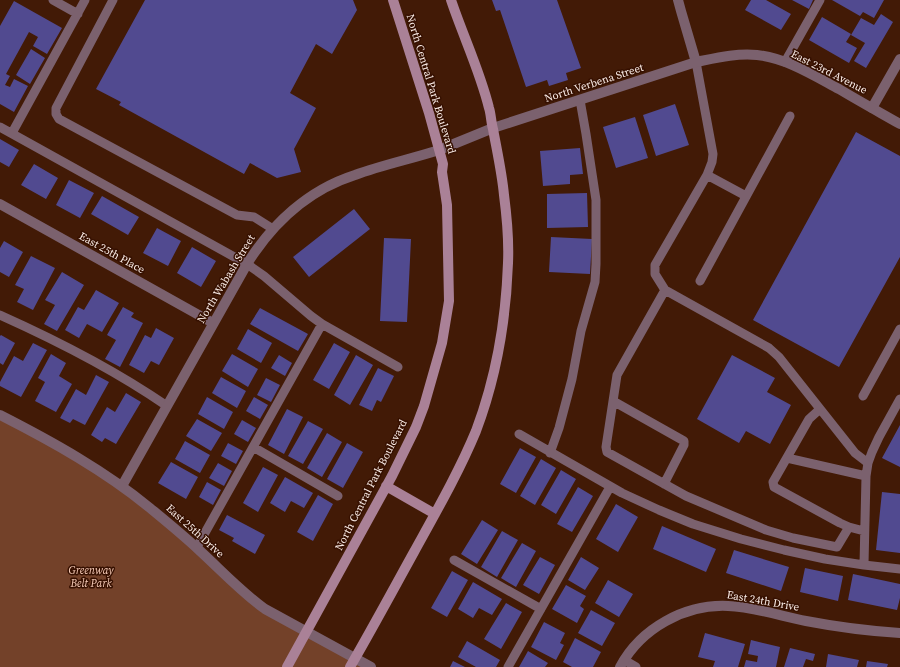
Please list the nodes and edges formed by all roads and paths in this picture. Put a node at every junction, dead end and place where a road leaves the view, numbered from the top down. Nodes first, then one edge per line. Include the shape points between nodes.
1 (53, 0) edge
2 (85, 0) edge
3 (113, 0) edge
4 (393, 0) edge
5 (451, 0) edge
6 (678, 0) edge
7 (820, 0) edge
8 (78, 14) junction
9 (900, 59) edge
10 (696, 62) junction
11 (786, 62) junction
12 (580, 100) junction
13 (872, 108) junction
14 (790, 116) dead end
15 (900, 124) edge
16 (0, 127) edge
17 (493, 128) junction
18 (12, 133) junction
19 (439, 150) junction
20 (707, 175) junction
21 (746, 196) junction
22 (0, 204) edge
23 (273, 229) junction
24 (246, 264) junction
25 (700, 281) dead end
26 (666, 290) junction
27 (0, 315) edge
28 (213, 323) junction
29 (322, 324) junction
30 (900, 329) edge
31 (398, 367) dead end
32 (863, 396) dead end
33 (900, 399) edge
34 (613, 401) junction
35 (167, 406) junction
36 (820, 409) junction
37 (0, 415) edge
38 (519, 434) dead end
39 (253, 447) junction
40 (550, 453) junction
41 (787, 458) junction
42 (868, 463) junction
43 (866, 476) junction
44 (664, 484) junction
45 (122, 486) junction
46 (386, 486) junction
47 (610, 487) junction
48 (338, 496) dead end
49 (435, 514) junction
50 (848, 527) junction
51 (864, 531) junction
52 (196, 547) junction
53 (454, 560) dead end
54 (864, 565) junction
55 (900, 569) edge
56 (541, 609) junction
57 (307, 632) junction
58 (900, 633) edge
59 (290, 663) edge
60 (353, 663) edge
61 (622, 664) edge
62 (371, 667) edge
63 (508, 667) edge
64 (636, 667) edge

1 - 8 lane
2 - 8 lane
3 - 23 lane via 56,108 56,114 59,118 237,215 254,217
4 - 19 main road, North Central Park Boulevard
5 - 17 main road via 480,75
6 - 10 street
7 - 11 lane
8 - 18 lane
9 - 13 street
10 - 11 street, East 23rd Avenue via 730,56 757,55
10 - 12 street, North Verbena Street
10 - 20 lane via 713,154
11 - 13 street, East 23rd Avenue
12 - 17 street, North Verbena Street
12 - 40 lane via 596,200 595,282 581,331 572,380
13 - 15 street, East 23rd Avenue
14 - 21 lane
16 - 18 lane
17 - 19 street, North Verbena Street
17 - 49 main road via 504,194 508,243 507,288 501,338 476,430
18 - 24 lane
19 - 23 street, North Wabash Street via 337,182 289,212
19 - 46 main road, North Central Park Boulevard via 447,205 449,301 442,343 424,406
20 - 21 lane
20 - 26 lane via 655,265 655,274
21 - 25 lane
22 - 28 street, East 25th Place
23 - 24 street, North Wabash Street
24 - 28 street, North Wabash Street
24 - 29 lane
26 - 34 lane via 617,375
26 - 36 lane via 769,348
27 - 35 lane via 73,350
28 - 35 street, North Wabash Street
29 - 31 lane
29 - 39 lane
30 - 32 lane
33 - 42 lane
34 - 44 lane via 607,452
34 - 44 lane via 684,441
35 - 45 street, North Wabash Street
36 - 41 lane via 809,419
36 - 42 lane via 855,453
37 - 45 street, East 25th Drive
38 - 40 lane
39 - 48 lane
39 - 52 lane
40 - 47 lane
41 - 43 lane
41 - 50 lane via 773,482 774,487
42 - 43 lane
43 - 51 lane
44 - 50 lane via 766,530 793,538 837,547
45 - 52 street, East 25th Drive
46 - 49 main road
46 - 57 main road, North Central Park Boulevard
47 - 54 lane via 693,524 741,539 825,559
47 - 56 lane
49 - 60 main road
50 - 51 lane
51 - 54 lane
52 - 57 street, East 25th Drive via 250,598
53 - 56 lane
54 - 55 lane
56 - 63 lane
57 - 59 main road, North Central Park Boulevard
57 - 60 street, East 25th Drive
58 - 61 street, East 24th Drive via 823,624 739,607 699,608 664,622 646,635 634,646
60 - 62 street, East 25th Drive
61 - 64 lane

